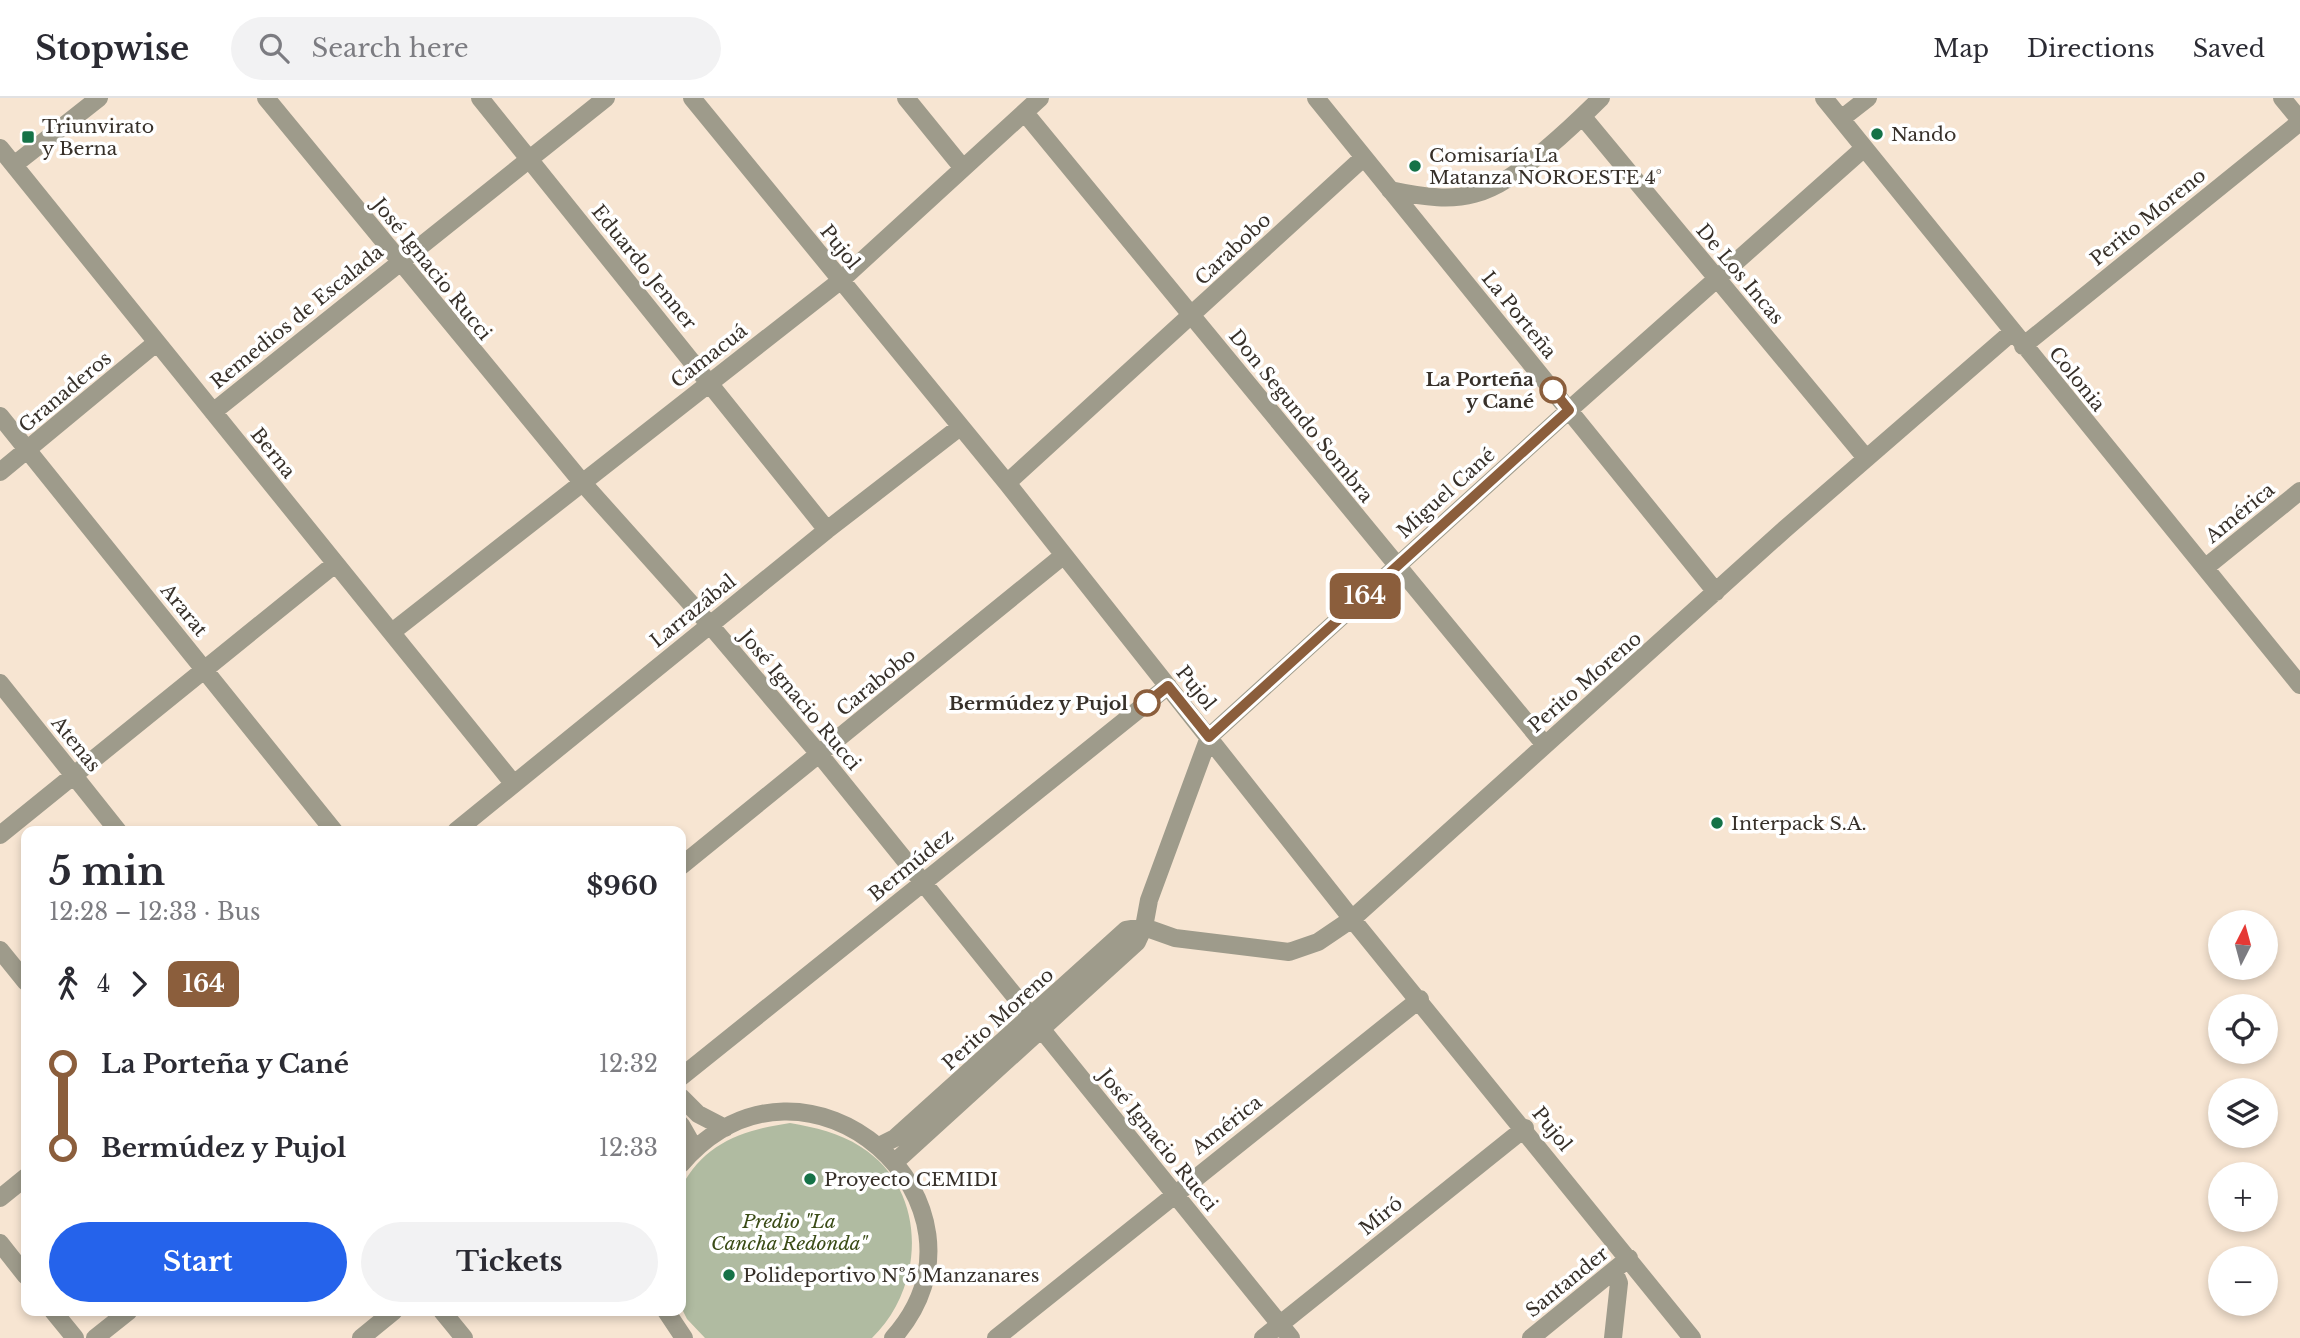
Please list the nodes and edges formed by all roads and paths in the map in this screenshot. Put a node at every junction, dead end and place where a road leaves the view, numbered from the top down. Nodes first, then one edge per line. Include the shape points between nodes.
1 (99, 98) edge
2 (266, 98) edge
3 (480, 98) edge
4 (606, 98) edge
5 (692, 98) edge
6 (906, 98) edge
7 (1040, 98) edge
8 (1316, 98) edge
9 (1337, 98) edge
10 (1601, 98) edge
11 (1824, 98) edge
12 (1868, 98) edge
13 (2282, 98) edge
14 (1025, 113) junction
15 (1583, 117) junction
16 (1841, 120) junction
17 (2300, 121) edge
18 (1334, 122) junction
19 (0, 148) edge
20 (1863, 149) junction
21 (529, 158) junction
22 (1363, 158) junction
23 (14, 165) junction
24 (962, 167) junction
25 (1390, 190) junction
26 (398, 262) junction
27 (1716, 279) junction
28 (840, 281) junction
29 (1193, 315) junction
30 (2017, 339) junction
31 (156, 343) junction
32 (710, 382) junction
33 (1569, 410) junction
34 (213, 412) junction
35 (0, 416) edge
36 (960, 427) junction
37 (28, 449) junction
38 (1866, 458) junction
39 (0, 472) edge
40 (581, 481) junction
41 (1007, 483) junction
42 (2300, 491) edge
43 (827, 530) junction
44 (1064, 555) junction
45 (335, 564) junction
46 (1396, 567) junction
47 (2206, 567) junction
48 (1716, 592) junction
49 (710, 625) junction
50 (392, 632) junction
51 (205, 669) junction
52 (0, 683) edge
53 (2300, 685) edge
54 (1168, 686) junction
55 (1209, 737) junction
56 (1545, 745) junction
57 (820, 755) junction
58 (74, 776) junction
59 (513, 783) junction
60 (114, 826) edge
61 (330, 826) edge
62 (462, 826) edge
63 (0, 835) edge
64 (686, 862) edge
65 (922, 883) junction
66 (1352, 919) junction
67 (1144, 927) junction
68 (0, 950) edge
69 (21, 976) edge
70 (1420, 999) junction
71 (1037, 1024) junction
72 (686, 1073) edge
73 (686, 1102) edge
74 (724, 1128) junction
75 (1525, 1128) junction
76 (686, 1134) edge
77 (879, 1146) junction
78 (686, 1158) edge
79 (895, 1162) junction
80 (21, 1181) edge
81 (1175, 1195) junction
82 (0, 1198) edge
83 (0, 1243) edge
84 (1629, 1258) junction
85 (21, 1270) edge
86 (1614, 1271) junction
87 (57, 1316) edge
88 (124, 1316) edge
89 (388, 1316) edge
90 (446, 1316) edge
91 (668, 1316) edge
92 (1286, 1331) edge
93 (674, 1334) edge
94 (75, 1338) edge
95 (95, 1338) edge
96 (360, 1338) edge
97 (464, 1338) edge
98 (893, 1338) edge
99 (996, 1338) edge
100 (1264, 1338) edge
101 (1531, 1338) edge
102 (1613, 1338) edge
103 (1692, 1338) edge

1 - 23 street
2 - 26 street, José Ignacio Rucci
3 - 21 street, Eduardo Jenner
4 - 21 street, Remedios de Escalada
5 - 28 street, Pujol
6 - 24 street
7 - 14 street, Camacuá
8 - 18 street, La Porteña
9 - 18 street
10 - 15 street
11 - 16 street, Colonia
12 - 16 street
13 - 17 street
14 - 24 street, Camacuá
14 - 29 street, Don Segundo Sombra
15 - 25 street via 1502,185 1481,193 1447,198
15 - 27 street, De Los Incas
16 - 20 street, Colonia
17 - 30 street, Perito Moreno
18 - 22 street, La Porteña
19 - 23 street, Berna
20 - 27 street, Miguel Cané
20 - 30 street, Colonia
21 - 26 street, Remedios de Escalada
21 - 32 street, Eduardo Jenner
22 - 25 street, La Porteña
22 - 29 street, Carabobo
23 - 31 street, Berna
24 - 28 street, Camacuá
25 - 33 street, La Porteña
26 - 34 street, Remedios de Escalada
26 - 40 street, José Ignacio Rucci
27 - 33 street, Miguel Cané
27 - 38 street, De Los Incas
28 - 32 street, Camacuá
28 - 36 street, Pujol
29 - 41 street, Carabobo
29 - 46 street, Don Segundo Sombra
30 - 38 street, Perito Moreno
30 - 47 street, Colonia
31 - 34 street, Berna
31 - 37 street, Granaderos
32 - 40 street, Camacuá
32 - 43 street, Eduardo Jenner
33 - 46 street, Miguel Cané
33 - 48 street, La Porteña
34 - 45 street, Berna
35 - 37 street, Ararat
36 - 41 street, Pujol
36 - 43 street, Larrazábal
37 - 39 street, Granaderos
37 - 51 street, Ararat
38 - 48 street, Perito Moreno
40 - 49 street, José Ignacio Rucci
40 - 50 street, Camacuá
41 - 44 street, Pujol
42 - 47 street, América
43 - 49 street, Larrazábal
44 - 54 street, Pujol
44 - 57 street, Carabobo
45 - 50 street, Berna
45 - 51 street
46 - 55 street, Miguel Cané
46 - 56 street, Don Segundo Sombra
47 - 53 street, Colonia
48 - 56 street, Perito Moreno
49 - 57 street, José Ignacio Rucci
49 - 59 street, Larrazábal
50 - 59 street, Berna
51 - 58 street
51 - 61 street, Ararat
52 - 58 street, Atenas
54 - 55 street, Pujol
54 - 65 street, Bermúdez
55 - 66 street, Pujol
55 - 67 street, Miguel Cané via 1149,900
56 - 66 street, Perito Moreno
57 - 64 street, Carabobo
57 - 65 street, José Ignacio Rucci
58 - 60 street, Atenas
58 - 63 street
59 - 62 street, Larrazábal
65 - 71 street, José Ignacio Rucci
65 - 72 street, Bermúdez
66 - 67 street, Perito Moreno via 1318,942 1289,952 1175,938
66 - 70 street, Pujol
67 - 71 street, Perito Moreno via 1126,930
68 - 69 street
70 - 75 street, Pujol
70 - 81 street, América
71 - 77 street, Perito Moreno
71 - 79 street, Perito Moreno
71 - 81 street, José Ignacio Rucci
73 - 74 street
74 - 77 street via 764,1114 805,1113 845,1124
74 - 78 street
75 - 84 street, Pujol
75 - 92 street, Miró
76 - 78 street
77 - 79 street
79 - 98 street via 916,1197 926,1257 918,1297
80 - 82 street
81 - 92 street, José Ignacio Rucci
81 - 99 street, América
83 - 85 street
84 - 86 street, Santander
84 - 103 street, Pujol
86 - 101 street, Santander
86 - 102 street via 1619,1283
87 - 94 street
88 - 95 street
89 - 96 street
90 - 97 street
91 - 93 street
92 - 100 street, Miró

